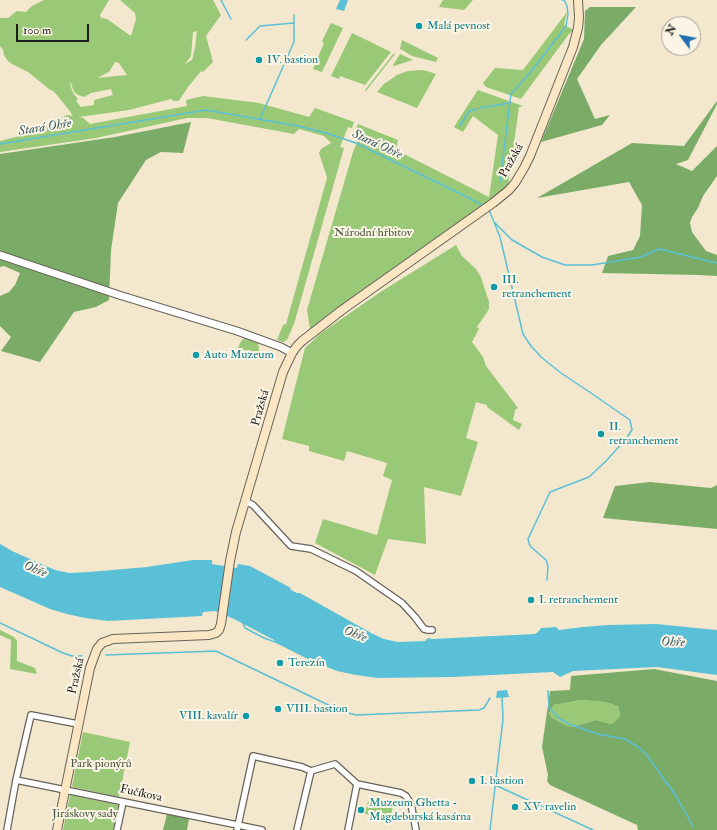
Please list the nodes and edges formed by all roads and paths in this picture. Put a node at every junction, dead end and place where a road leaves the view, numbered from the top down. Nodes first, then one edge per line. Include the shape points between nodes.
1 (578, 0) edge
2 (0, 255) edge
3 (292, 353) junction
4 (245, 500) junction
5 (432, 630) dead end
6 (78, 724) junction
7 (311, 771) junction
8 (16, 780) junction
9 (357, 784) junction
10 (65, 790) junction
11 (123, 802) junction
12 (238, 828) edge
13 (7, 830) edge
14 (56, 830) edge
15 (117, 830) edge
16 (262, 830) edge
17 (297, 830) edge
18 (348, 830) edge
19 (416, 830) edge

1 - 3 main road, Pražská via 576,38 530,156 510,190 342,310 296,346
2 - 3 street via 237,331
3 - 4 main road, Pražská via 283,372
4 - 5 street via 253,504 291,546 311,549 356,571 402,603 424,629
4 - 6 main road, Pražská via 230,561 220,628 216,633 209,635 120,638 102,643 94,657
6 - 8 street via 31,715
6 - 10 main road, Pražská
7 - 9 street via 335,764
7 - 12 street via 253,756
7 - 17 street
8 - 10 street, Fučíkova
8 - 13 street
9 - 18 street
9 - 19 street via 406,796 411,804
10 - 11 street, Fučíkova
10 - 14 main road, Pražská
11 - 12 street, Fučíkova
11 - 15 street
12 - 16 street, Fučíkova

